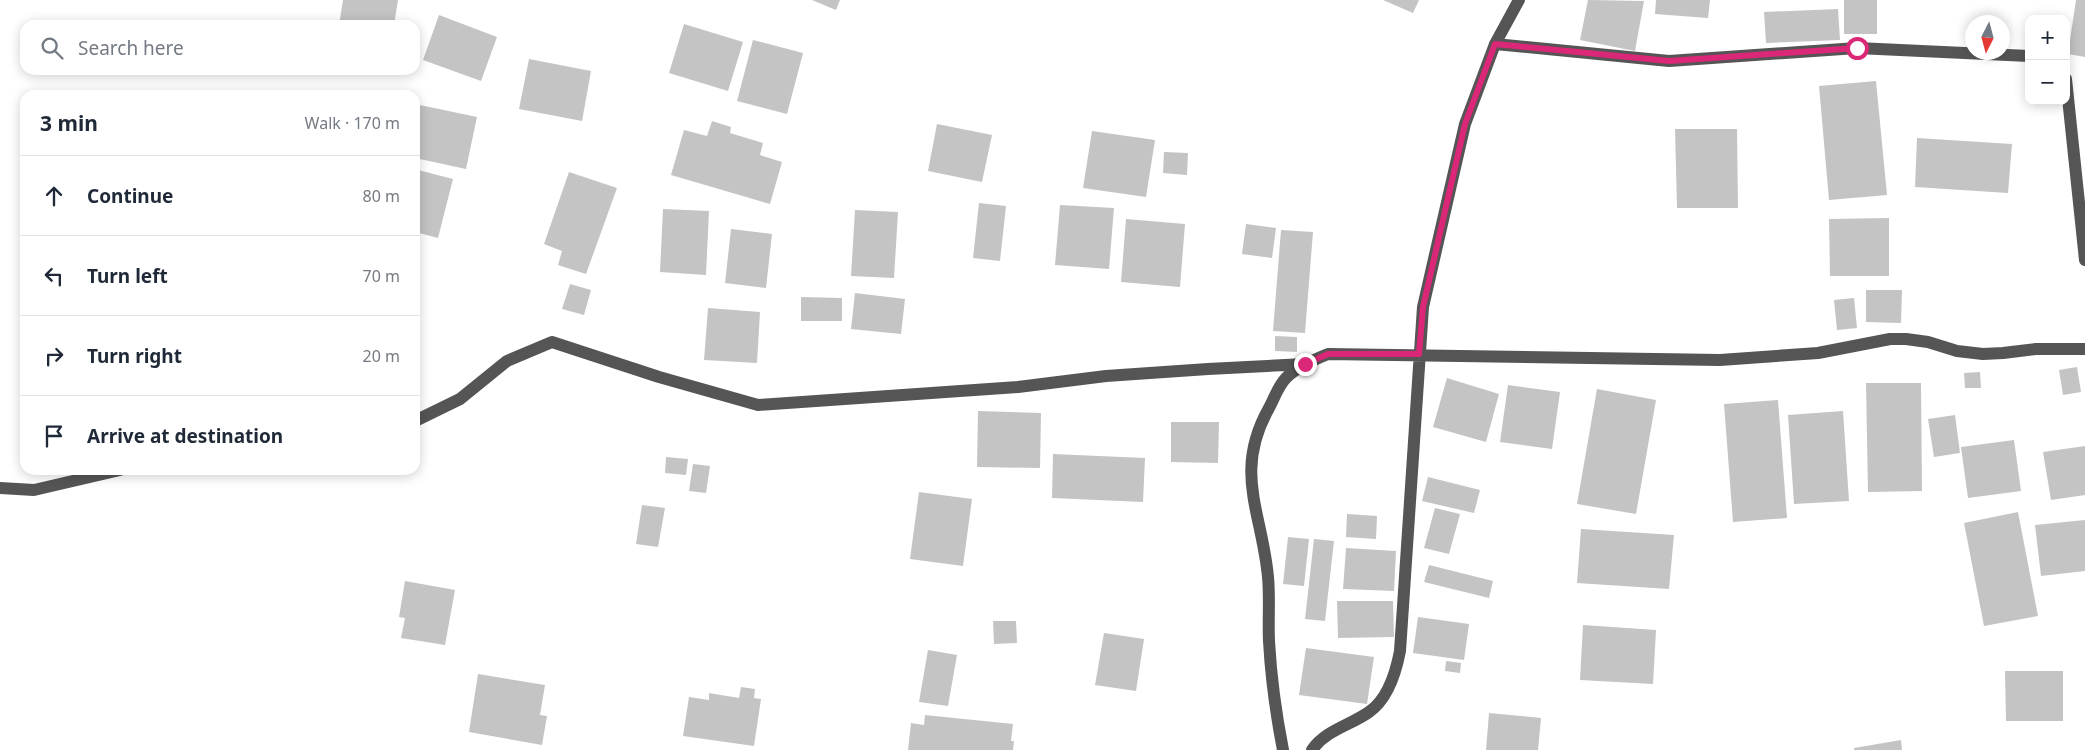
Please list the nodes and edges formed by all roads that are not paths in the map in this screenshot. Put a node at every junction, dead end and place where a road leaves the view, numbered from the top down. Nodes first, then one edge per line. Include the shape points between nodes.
1 (1519, 0) edge
2 (1495, 44) junction
3 (2025, 56) edge
4 (2069, 105) edge
5 (2085, 260) edge
6 (2085, 349) edge
7 (1419, 354) junction
8 (1305, 364) junction
9 (420, 419) edge
10 (98, 475) edge
11 (0, 488) edge
12 (1283, 750) edge
13 (1312, 750) edge

1 - 2 street
2 - 3 street via 1669,61 1857,48
2 - 7 street via 1465,124 1423,307
4 - 5 street
6 - 7 street via 1983,354 1928,342 1890,339 1818,353 1720,360
7 - 8 street via 1328,354
7 - 13 street via 1396,672 1388,690 1370,711 1329,733
8 - 9 street via 1106,376 1018,387 758,405 552,342 507,361 460,399
8 - 12 street via 1285,379 1268,408 1250,463 1268,576 1274,703
10 - 11 street via 34,490

